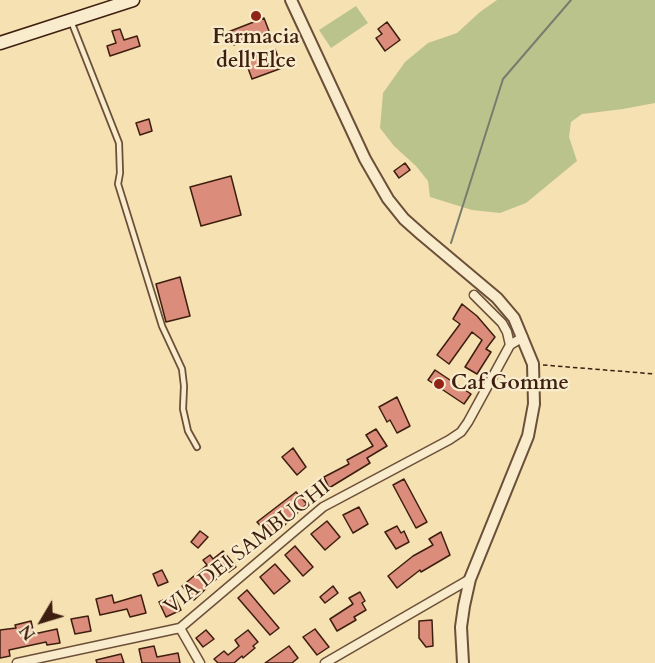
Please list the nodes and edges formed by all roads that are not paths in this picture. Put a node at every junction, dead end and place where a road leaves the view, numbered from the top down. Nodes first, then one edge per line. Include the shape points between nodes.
1 (133, 0) edge
2 (291, 0) edge
3 (70, 21) junction
4 (0, 43) edge
5 (474, 295) dead end
6 (523, 337) junction
7 (510, 345) junction
8 (197, 447) dead end
9 (470, 579) junction
10 (180, 628) junction
11 (17, 663) edge
12 (200, 663) edge
13 (325, 663) edge
14 (463, 663) edge

1 - 3 main road
2 - 6 street via 376,179 404,219 497,298
3 - 4 main road
3 - 8 lane via 119,143 118,184 162,326 182,369 183,409
5 - 7 street via 502,323
6 - 7 street, VIA DEI SAMBUCHI
6 - 9 street via 533,364 534,404 528,436
7 - 10 street, VIA DEI SAMBUCHI via 461,432 323,507
9 - 13 street
9 - 14 street via 461,627
10 - 11 street, VIA DEI SAMBUCHI
10 - 12 street

